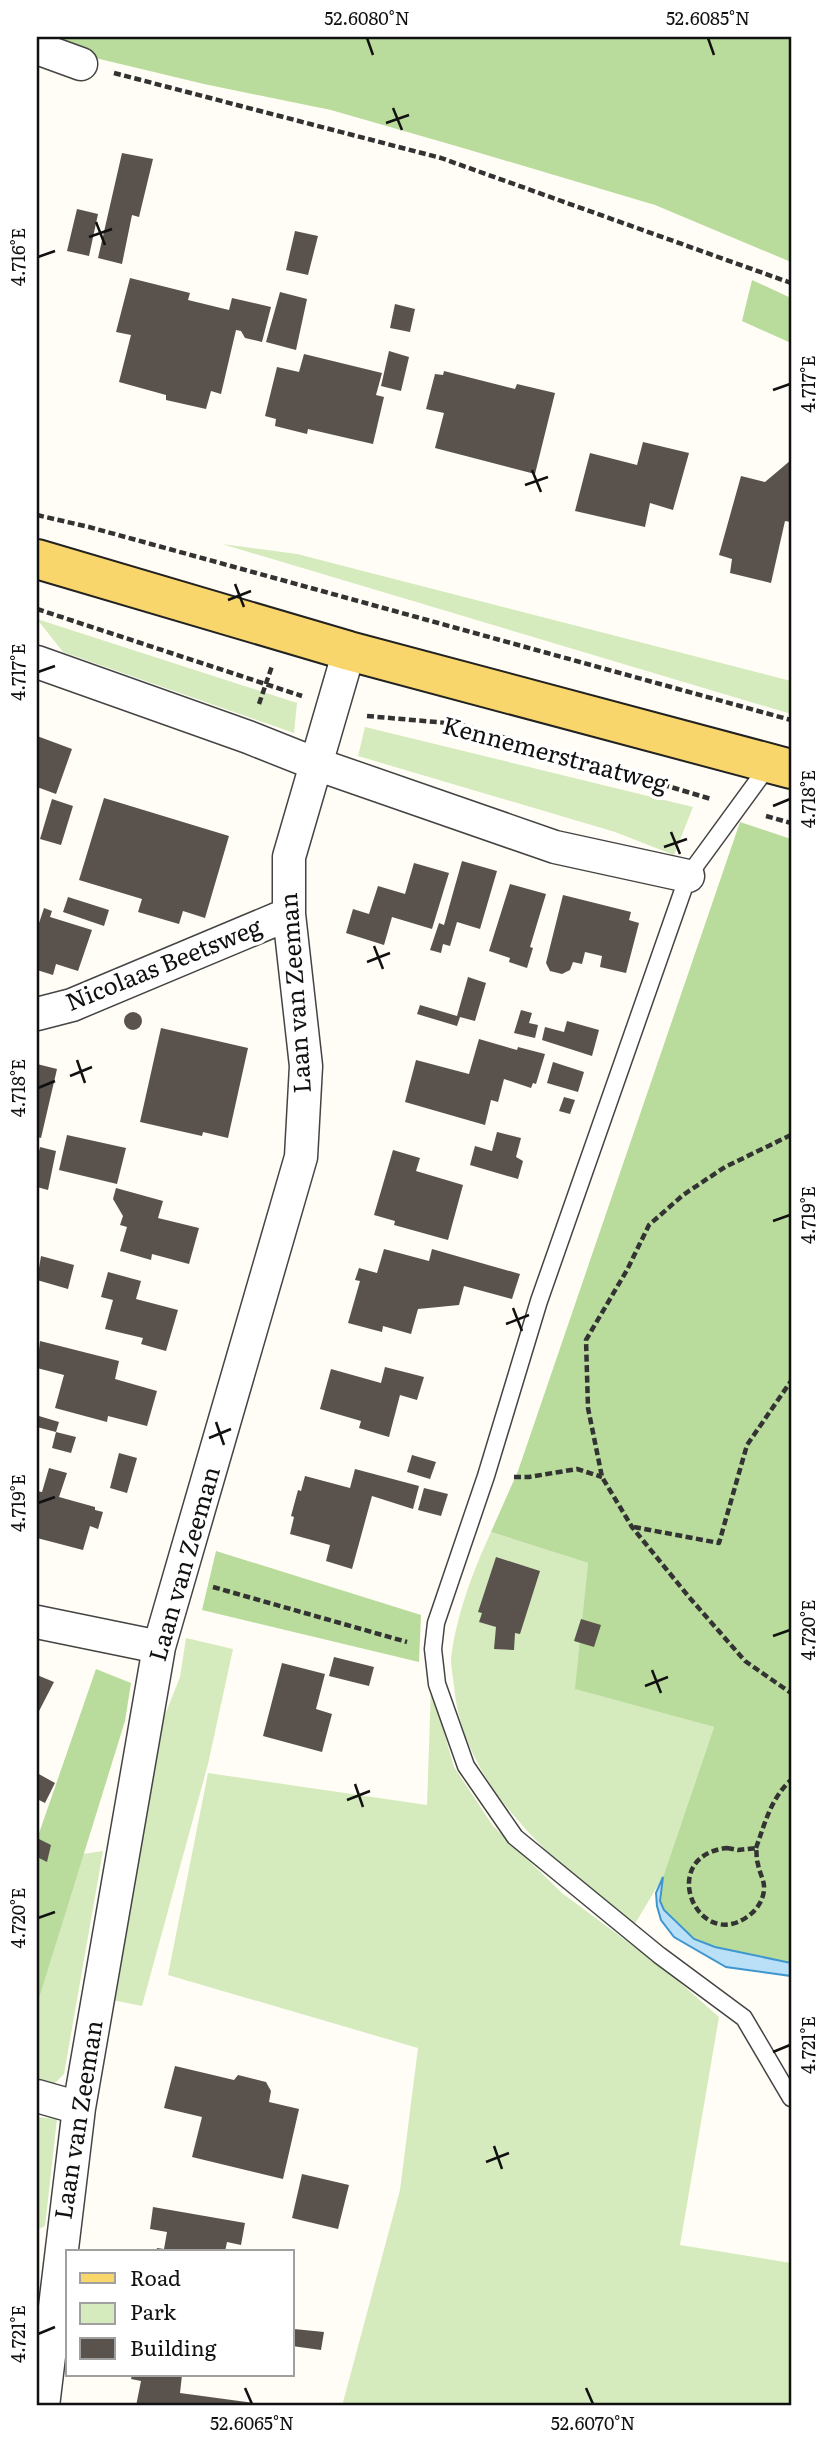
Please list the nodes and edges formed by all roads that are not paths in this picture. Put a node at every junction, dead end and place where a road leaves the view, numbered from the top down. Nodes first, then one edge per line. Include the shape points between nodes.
1 (37, 48) edge
2 (81, 64) road end
3 (37, 559) edge
4 (349, 651) junction
5 (37, 662) edge
6 (316, 764) junction
7 (781, 766) edge
8 (688, 876) junction
9 (289, 914) junction
10 (37, 1014) edge
11 (37, 1622) edge
12 (159, 1647) junction
13 (37, 2096) edge
14 (791, 2098) edge
15 (79, 2108) junction
16 (48, 2258) edge
17 (43, 2406) edge

1 - 2 street
3 - 4 main road, Kennemerstraatweg
4 - 6 street, Laan van Zeeman
4 - 7 main road, Kennemerstraatweg
5 - 6 street
6 - 8 street via 555,847
6 - 9 street, Laan van Zeeman via 289,857
7 - 8 lane via 737,806
8 - 14 lane via 539,1301 436,1623 433,1649 437,1684 466,1766 515,1837 744,2018
9 - 10 street, Nicolaas Beetsweg via 72,1005
9 - 12 street, Laan van Zeeman via 306,1066 301,1157
11 - 12 street
12 - 15 street, Laan van Zeeman
13 - 15 street
15 - 16 street, Laan van Zeeman
16 - 17 street, Laan van Zeeman

